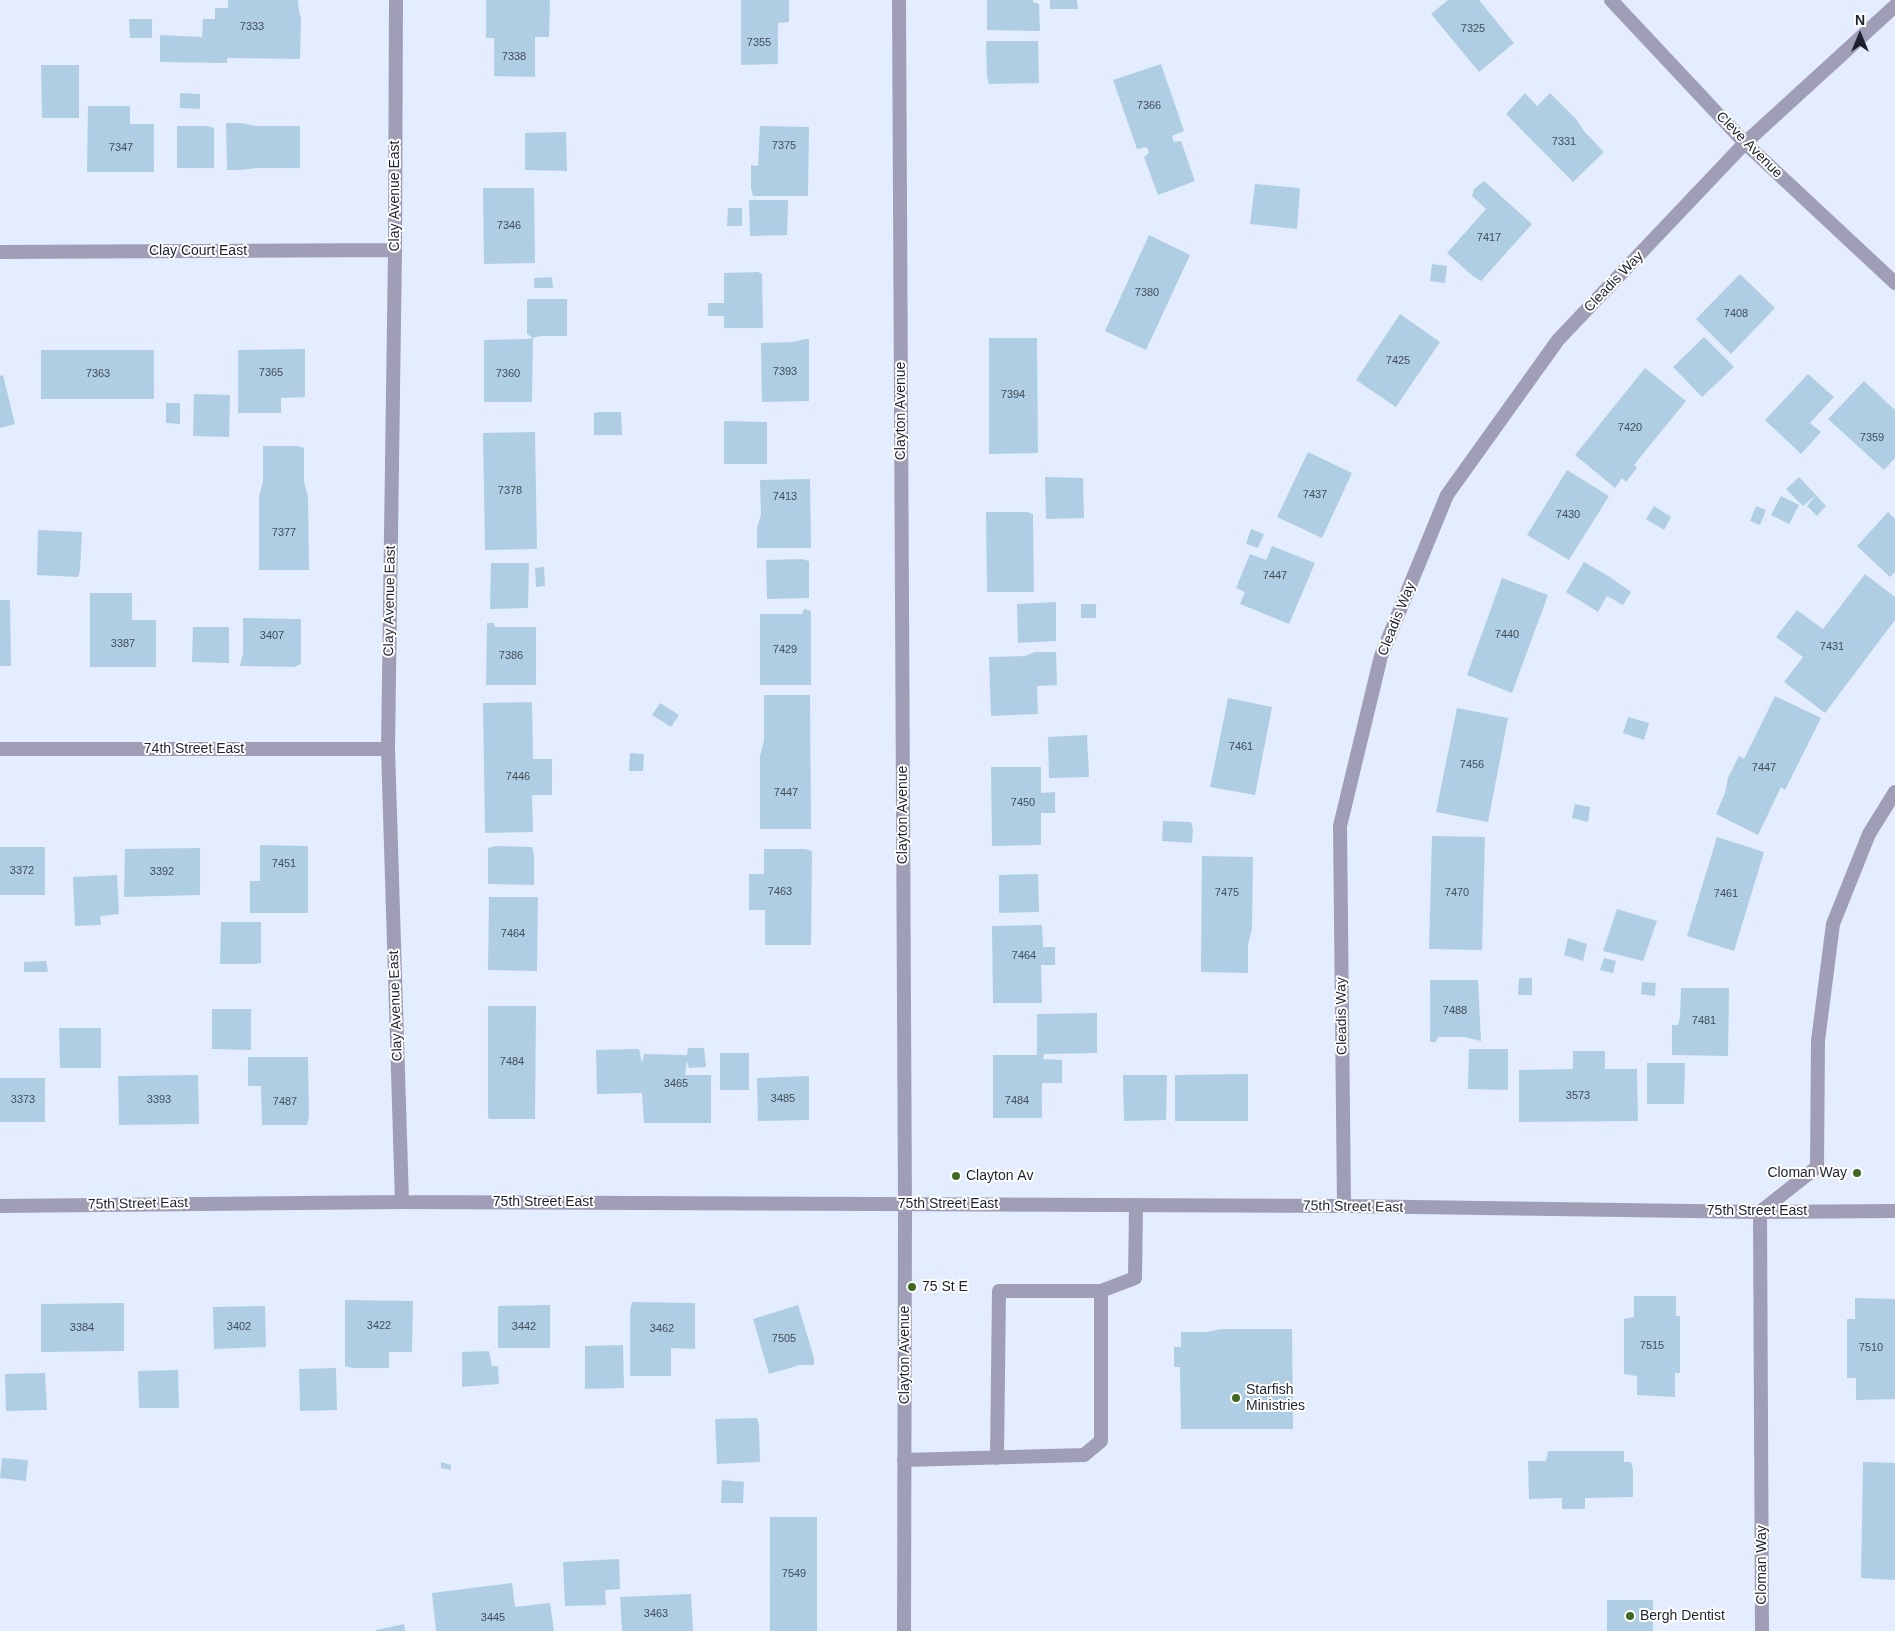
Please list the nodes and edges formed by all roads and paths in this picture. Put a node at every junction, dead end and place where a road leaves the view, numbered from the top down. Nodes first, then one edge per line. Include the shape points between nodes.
1 (396, 0) edge
2 (899, 0) edge
3 (1610, 0) edge
4 (1895, 6) edge
5 (1745, 143) junction
6 (395, 250) junction
7 (0, 252) edge
8 (1895, 283) edge
9 (0, 749) edge
10 (388, 749) junction
11 (1895, 792) edge
12 (402, 1202) junction
13 (906, 1204) junction
14 (1136, 1205) junction
15 (0, 1206) edge
16 (1344, 1206) junction
17 (1895, 1210) edge
18 (1760, 1212) junction
19 (1101, 1291) junction
20 (997, 1458) junction
21 (904, 1460) junction
22 (904, 1631) edge
23 (1762, 1631) edge

1 - 6 street, Clay Avenue East
2 - 13 street, Clayton Avenue
3 - 5 street, Cleve Avenue
4 - 5 street, Cleadis Way
5 - 8 street, Cleve Avenue
5 - 16 street, Cleadis Way via 1558,340 1447,495 1381,656 1340,826
6 - 7 street, Clay Court East
6 - 10 street, Clay Avenue East
9 - 10 street, 74th Street East
10 - 12 street, Clay Avenue East
11 - 18 street via 1869,834 1833,924 1818,1041 1817,1167
12 - 13 street, 75th Street East
12 - 15 street, 75th Street East
13 - 14 street, 75th Street East
13 - 21 street, Clayton Avenue
14 - 16 street, 75th Street East
14 - 19 street via 1135,1278
16 - 18 street, 75th Street East
17 - 18 street, 75th Street East
18 - 23 street, Cloman Way
19 - 20 street via 1101,1441 1084,1456
19 - 20 street via 999,1291
20 - 21 street
21 - 22 street, Clayton Avenue

